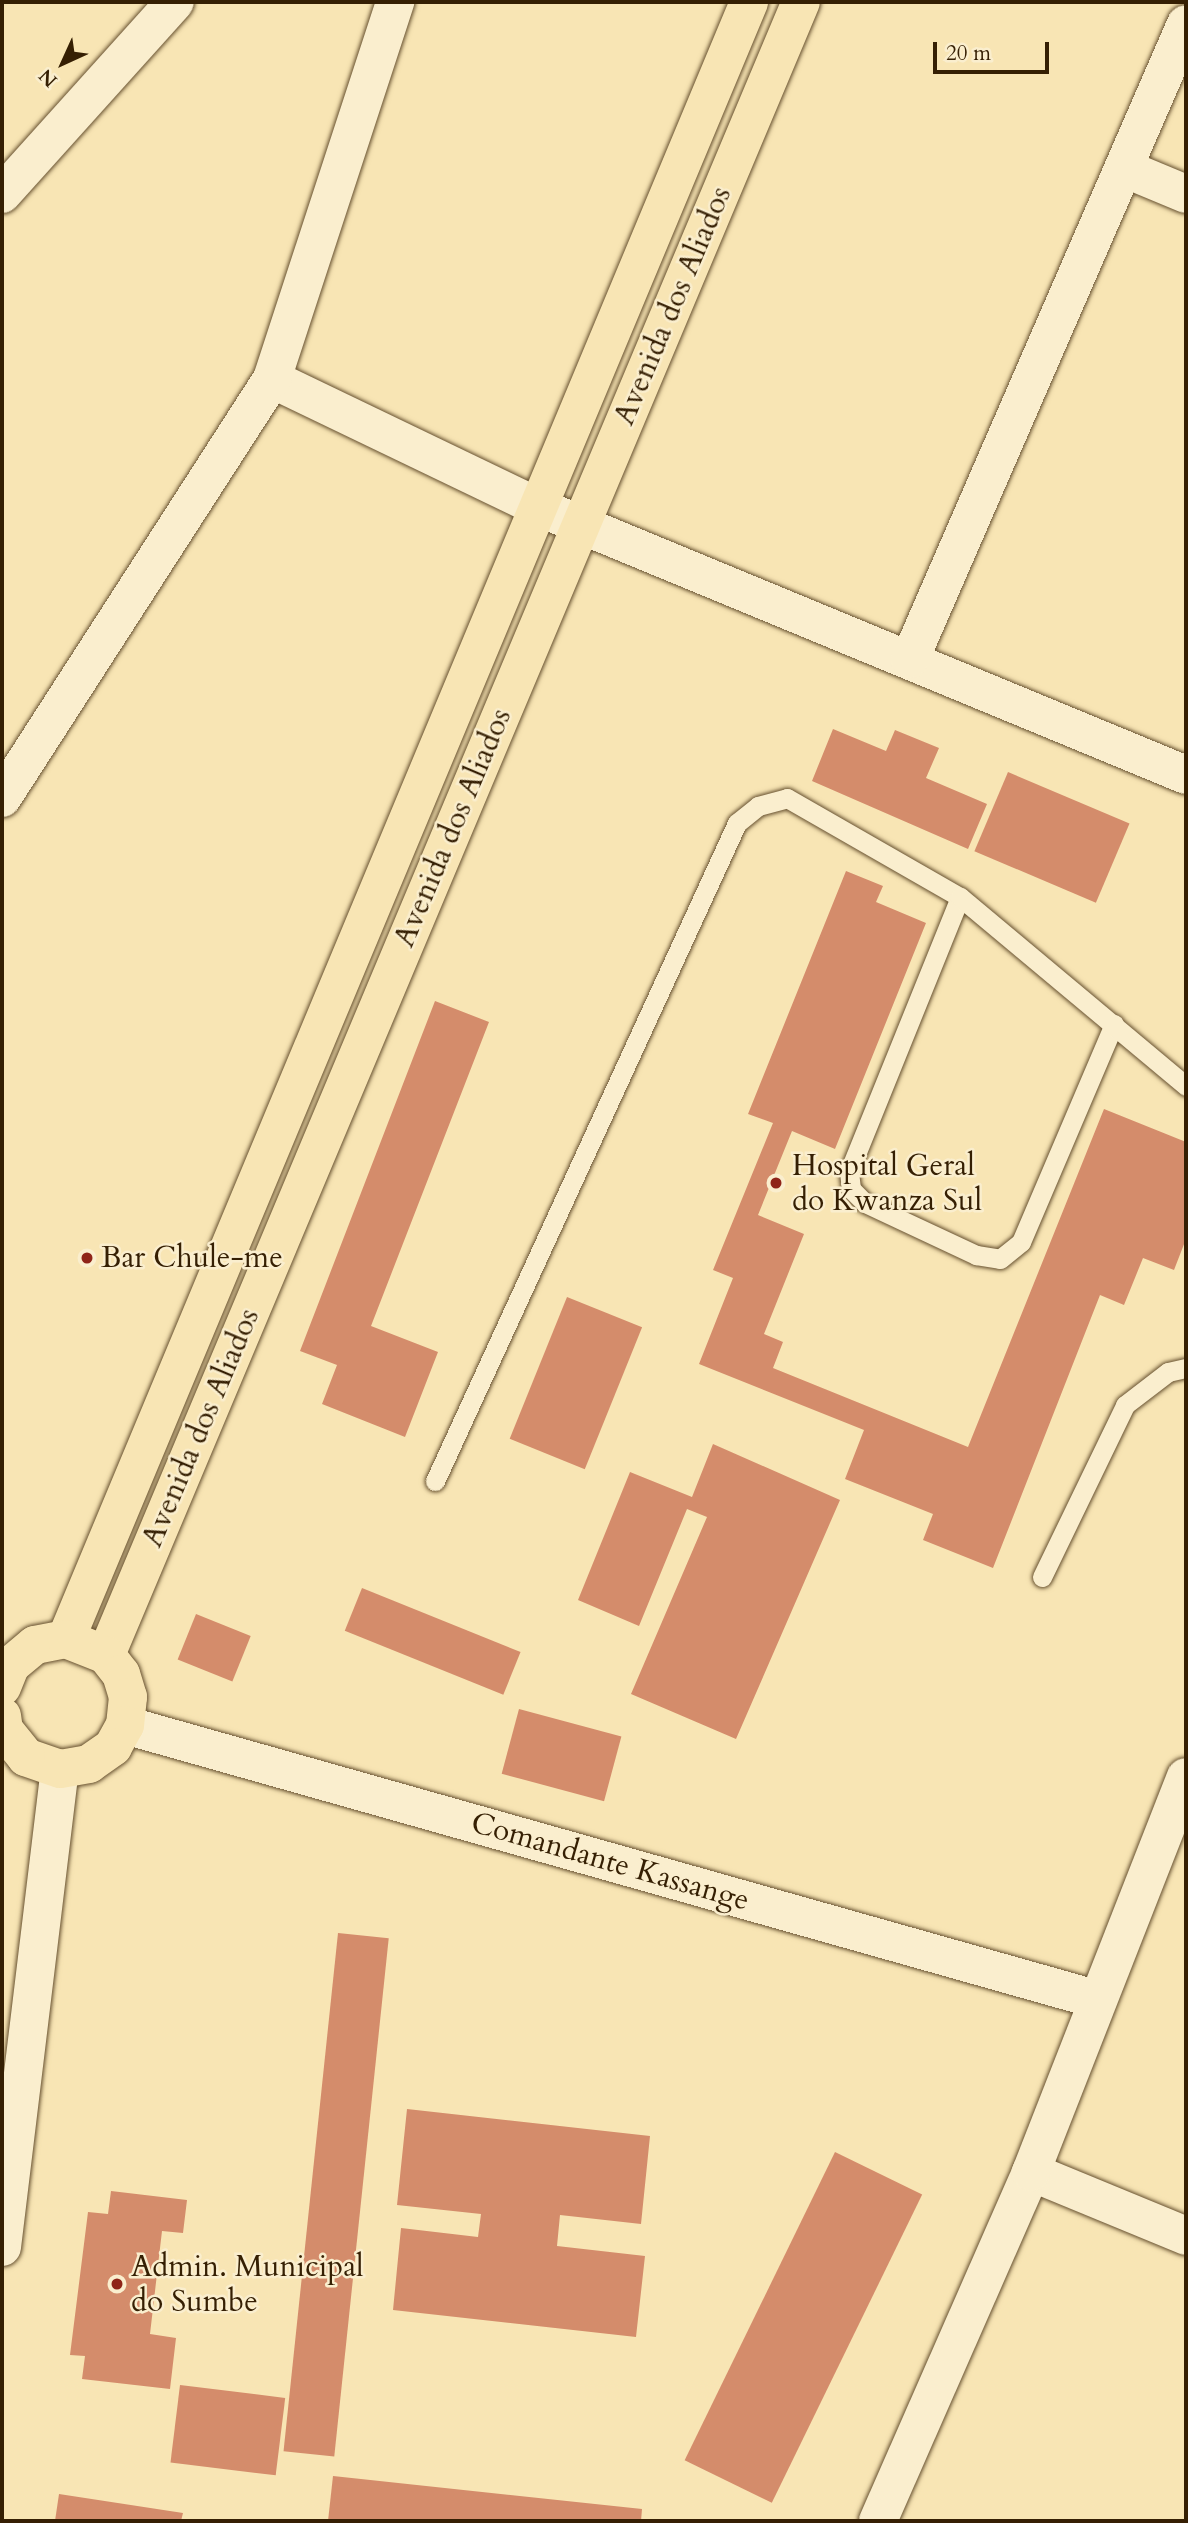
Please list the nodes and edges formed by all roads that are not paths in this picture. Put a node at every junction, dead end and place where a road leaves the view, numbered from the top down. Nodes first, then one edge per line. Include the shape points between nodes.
1 (175, 2) edge
2 (395, 2) edge
3 (749, 2) edge
4 (801, 2) edge
5 (1186, 24) edge
6 (1126, 169) junction
7 (2, 194) edge
8 (1186, 194) edge
9 (272, 379) junction
10 (538, 507) junction
11 (582, 523) junction
12 (910, 659) junction
13 (1186, 775) edge
14 (2, 798) edge
15 (960, 898) junction
16 (1114, 1024) junction
17 (1186, 1086) edge
18 (1186, 1368) edge
19 (435, 1481) dead end
20 (1042, 1577) dead end
21 (66, 1639) junction
22 (106, 1655) junction
23 (2, 1687) edge
24 (2, 1716) edge
25 (125, 1725) junction
26 (60, 1769) junction
27 (1186, 1777) edge
28 (1095, 1998) junction
29 (1031, 2172) junction
30 (1186, 2236) edge
31 (2, 2248) edge
32 (878, 2521) edge

1 - 7 street
2 - 9 street
3 - 10 main road, Avenida dos Aliados
4 - 11 main road, Avenida dos Aliados
5 - 6 street
6 - 8 street
6 - 12 street
9 - 10 street
9 - 14 street
10 - 11 street
10 - 21 main road, Avenida dos Aliados
11 - 12 street
11 - 22 main road, Avenida dos Aliados
12 - 13 street
15 - 16 lane
15 - 16 lane via 849,1172 851,1189 865,1203 976,1255 1000,1259 1021,1242
15 - 19 lane via 787,798 758,806 737,823
16 - 17 lane
18 - 20 lane via 1168,1372 1125,1405
21 - 22 main road
21 - 23 main road via 35,1645 11,1665
22 - 25 main road via 121,1674 128,1697
24 - 26 main road via 4,1730 26,1757
25 - 26 main road via 113,1747 89,1764
25 - 28 street, Comandante Kassange
26 - 31 street
27 - 28 street
28 - 29 street
29 - 30 street
29 - 32 street

